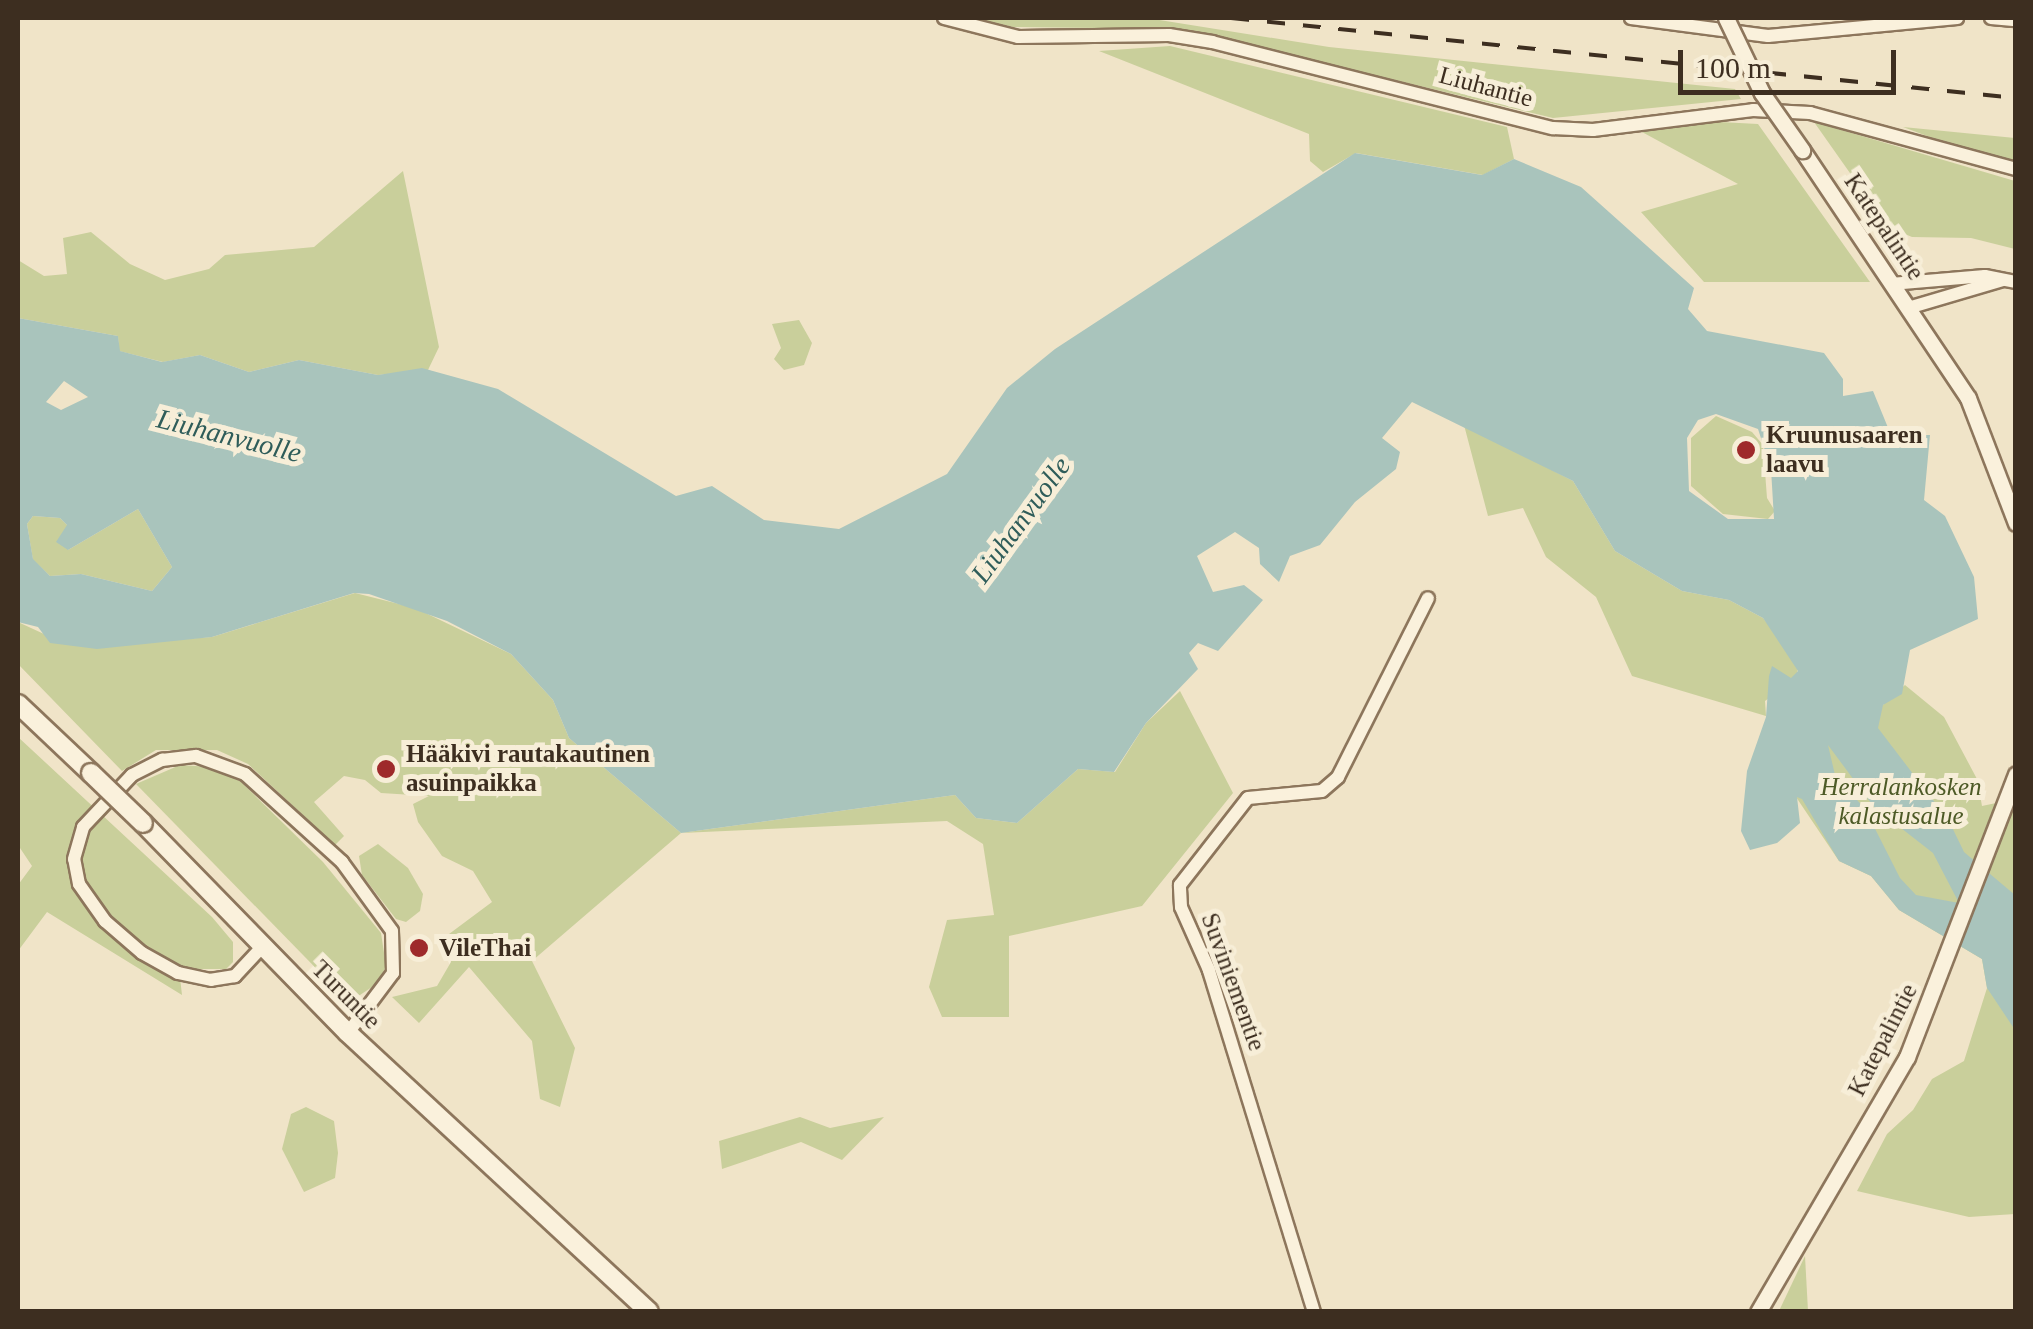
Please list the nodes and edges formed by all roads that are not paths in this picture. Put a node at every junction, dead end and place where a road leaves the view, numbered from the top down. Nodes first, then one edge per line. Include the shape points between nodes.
1 (944, 18) edge
2 (1631, 18) edge
3 (1726, 18) edge
4 (1957, 18) edge
5 (1991, 18) edge
6 (2016, 20) edge
7 (2016, 169) edge
8 (2011, 281) edge
9 (1891, 284) junction
10 (1908, 308) junction
11 (2016, 523) edge
12 (1428, 598) dead end
13 (18, 704) edge
14 (2016, 774) edge
15 (262, 947) junction
16 (348, 1034) junction
17 (650, 1312) edge
18 (1314, 1312) edge
19 (1758, 1312) edge

1 - 7 street, Liuhantie via 1018,37 1169,35 1212,42 1553,128 1594,130 1753,110 1810,113
2 - 4 street via 1768,36
3 - 9 street, Katepalintie, bridge via 1762,93
5 - 6 street
8 - 9 street
8 - 10 street
9 - 10 street, Katepalintie
10 - 11 street, Katepalintie via 1968,398
12 - 18 street, Suviniementie via 1338,777 1322,791 1248,798 1180,886 1181,908 1214,986
13 - 15 main road, Turuntie, bridge
14 - 19 street, Katepalintie via 1908,1057
15 - 16 main road, Turuntie
15 - 16 street via 235,976 211,980 178,973 142,953 105,921 78,884 74,859 83,827 132,775 162,760 205,758 245,774 342,862 392,932 393,973
16 - 17 main road, Turuntie

